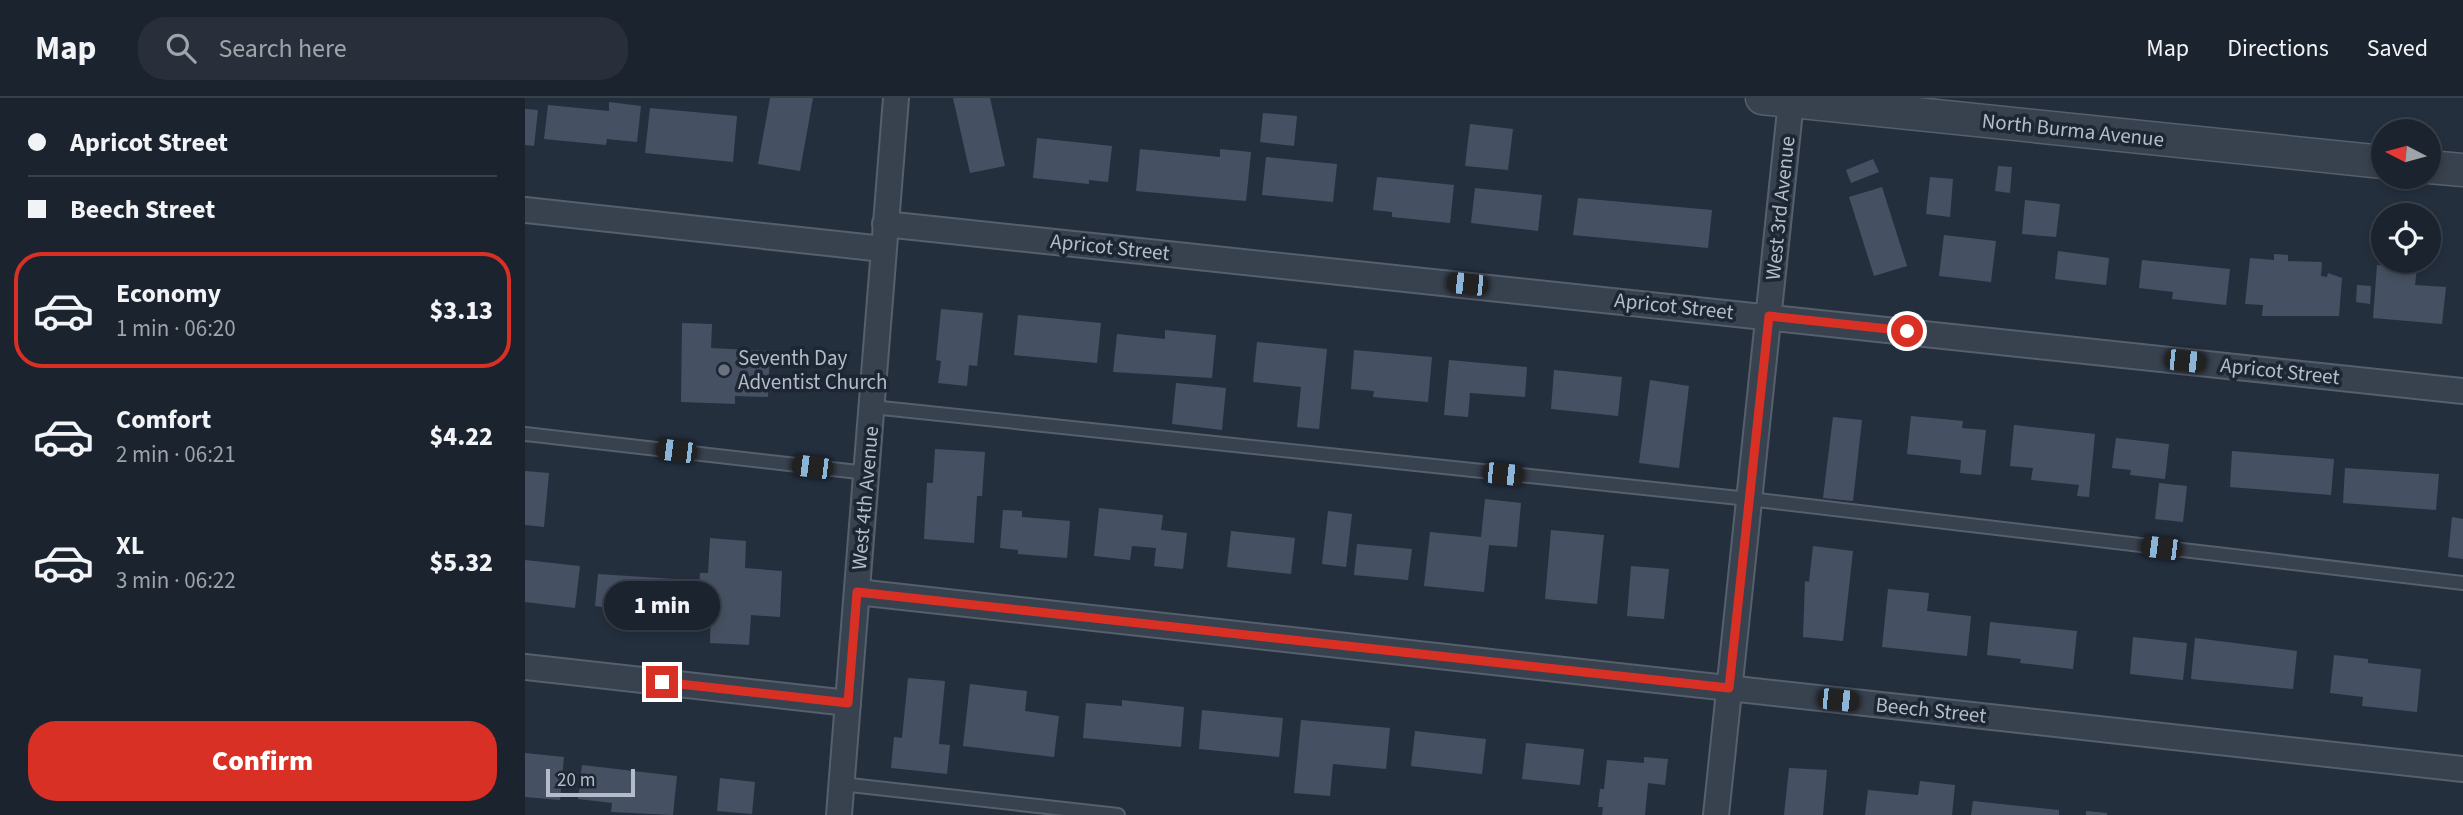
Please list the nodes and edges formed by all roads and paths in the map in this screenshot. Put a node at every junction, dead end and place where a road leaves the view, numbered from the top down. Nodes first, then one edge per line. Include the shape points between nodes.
1 (896, 98) edge
2 (1776, 100) edge
3 (2371, 161) edge
4 (2441, 168) edge
5 (2463, 170) edge
6 (525, 210) edge
7 (885, 224) junction
8 (883, 249) junction
9 (1769, 316) junction
10 (2463, 391) edge
11 (872, 407) junction
12 (525, 434) edge
13 (867, 473) junction
14 (1749, 499) junction
15 (2463, 583) edge
16 (857, 592) junction
17 (525, 667) edge
18 (1729, 688) junction
19 (848, 703) junction
20 (2463, 769) edge
21 (841, 784) junction
22 (839, 815) edge
23 (1118, 815) edge
24 (1716, 815) edge

1 - 7 street, West 4th Avenue
2 - 3 street, North Burma Avenue
2 - 9 street, West 3rd Avenue
4 - 5 street
6 - 8 street
7 - 8 street, West 4th Avenue
7 - 9 street, Apricot Street
8 - 11 street, West 4th Avenue
9 - 10 street, Apricot Street
9 - 14 street, West 3rd Avenue
11 - 13 street, West 4th Avenue
11 - 14 lane
12 - 13 lane
13 - 16 street, West 4th Avenue
14 - 15 lane
14 - 18 street, West 3rd Avenue
16 - 18 street, Beech Street
16 - 19 street, West 4th Avenue
17 - 19 street
18 - 20 street, Beech Street
18 - 24 street, West 3rd Avenue
19 - 21 street, West 4th Avenue
21 - 22 street, West 4th Avenue
21 - 23 lane

